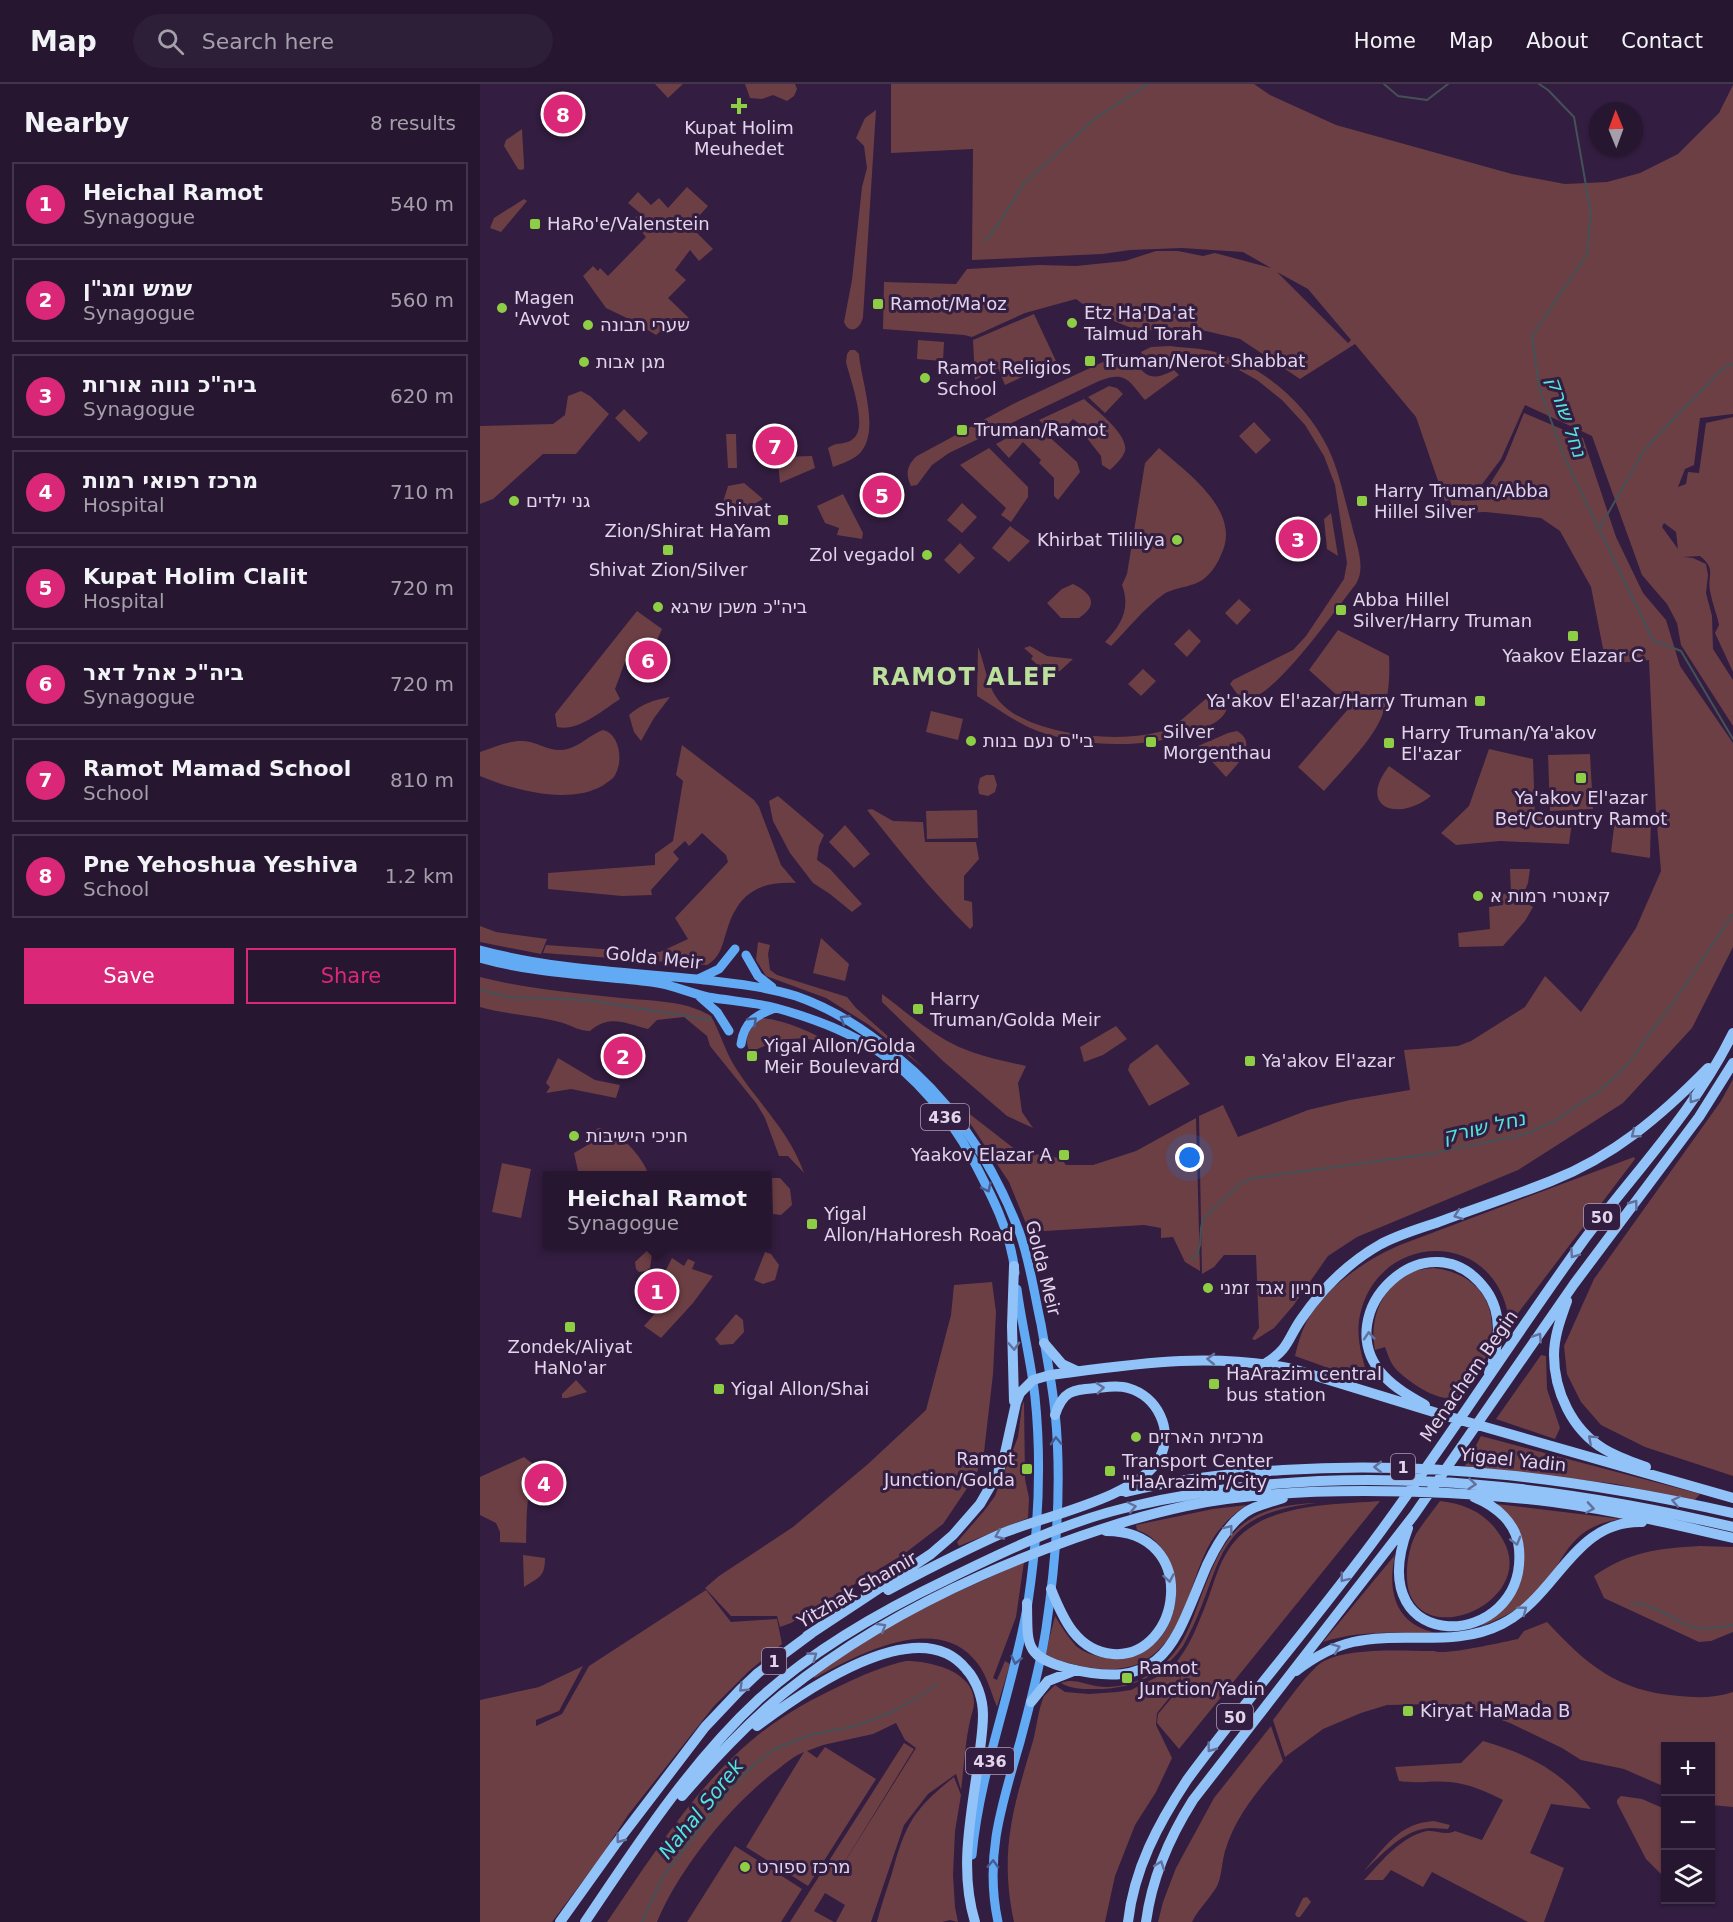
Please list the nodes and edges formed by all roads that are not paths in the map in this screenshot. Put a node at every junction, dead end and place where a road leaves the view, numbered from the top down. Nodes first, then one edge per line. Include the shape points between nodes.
1 (735, 949) dead end
2 (480, 950) edge
3 (746, 955) dead end
4 (480, 958) edge
5 (696, 979) junction
6 (779, 991) junction
7 (695, 993) junction
8 (775, 1008) junction
9 (729, 1031) dead end
10 (1733, 1033) edge
11 (741, 1044) dead end
12 (1725, 1050) junction
13 (1733, 1063) edge
14 (1014, 1266) junction
15 (1574, 1284) junction
16 (1044, 1343) junction
17 (1266, 1363) junction
18 (1078, 1371) junction
19 (1050, 1375) junction
20 (1033, 1380) junction
21 (1483, 1387) junction
22 (1013, 1411) junction
23 (1055, 1415) junction
24 (1450, 1417) junction
25 (1296, 1493) junction
26 (1459, 1493) junction
27 (1728, 1497) edge
28 (1074, 1508) junction
29 (1733, 1514) edge
30 (1076, 1523) joint
31 (1733, 1527) edge
32 (1703, 1531) junction
33 (1094, 1532) junction
34 (1403, 1533) junction
35 (1733, 1538) edge
36 (1051, 1589) junction
37 (1027, 1603) junction
38 (807, 1636) junction
39 (1041, 1659) junction
40 (1077, 1670) junction
41 (1273, 1695) junction
42 (1031, 1702) junction
43 (721, 1754) junction
44 (610, 1885) junction
45 (560, 1922) edge
46 (585, 1922) edge
47 (977, 1922) edge
48 (998, 1922) edge
49 (1128, 1922) edge
50 (1146, 1922) edge

1 - 5 main road via 719,969
2 - 5 main road, Golda Meir / 436 via 540,963
3 - 6 main road via 758,976
4 - 7 main road, Golda Meir / 436 via 530,969 664,983
5 - 6 main road, Golda Meir / 436
16 -> 6 main road, Golda Meir / 436 via 1019,1232 991,1171 952,1111 915,1071 864,1032 829,1010
7 - 8 main road, Golda Meir / 436
7 - 9 main road via 717,1012
11 -> 8 main road via 751,1019
8 -> 14 main road, Golda Meir / 436 via 846,1034 879,1052 935,1104 960,1138 989,1193
10 - 12 highway, Menachem Begin / 50
12 -> 17 highway via 1621,1145 1584,1166 1381,1244 1328,1286 1301,1320 1287,1346
12 -> 21 highway, Menachem Begin / 50
15 -> 13 highway, Menachem Begin / 50 via 1699,1117
14 - 20 main road, Golda Meir / 436
14 -> 22 highway
27 -> 15 highway via 1602,1448 1572,1418 1556,1376 1554,1354 1557,1331
34 -> 15 highway, Menachem Begin / 50
16 - 18 highway via 1062,1364
16 - 19 main road, Golda Meir / 436
17 -> 18 highway via 1195,1359
17 - 24 highway
18 - 19 highway
19 - 20 highway
19 - 23 main road, Golda Meir / 436
20 - 22 highway via 1020,1393
20 - 37 main road, Golda Meir / 436 via 1037,1505
24 -> 21 highway via 1396,1387 1375,1364 1368,1329 1372,1308 1382,1289 1397,1274 1409,1267 1437,1262 1461,1269 1482,1284 1494,1304 1498,1329
21 -> 49 highway, Menachem Begin / 50 via 1380,1532 1212,1746 1167,1810 1139,1871
22 - 38 highway via 998,1473 980,1504 953,1535 931,1554
23 -> 28 highway via 1060,1401 1070,1392 1120,1386 1145,1397 1157,1409 1164,1425 1163,1452 1147,1474 1126,1488
36 -> 23 main road, Golda Meir / 436
24 - 27 highway
25 - 26 highway
25 - 33 highway via 1188,1506
40 -> 25 highway via 1118,1675 1157,1660 1173,1644 1212,1554 1234,1521 1251,1509
26 -> 32 highway via 1554,1502
26 -> 34 highway via 1497,1509 1509,1522 1519,1546 1520,1561 1513,1587 1494,1612 1454,1627 1432,1623 1412,1611 1400,1584
29 -> 28 highway, Yigael Yadin / 1 via 1541,1478 1402,1467 1222,1475 1143,1488
28 -> 38 highway, Yitzhak Shamir / 1 via 1005,1532 949,1558
30 -> 31 highway, Yigael Yadin / 1 via 1125,1508 1226,1490 1304,1482 1390,1480 1453,1482 1566,1494
44 -> 30 highway, Yitzhak Shamir / 1 via 703,1758 783,1678 927,1588 1005,1550
32 - 35 highway
41 -> 32 highway via 1296,1671 1338,1647 1371,1640 1462,1637 1500,1625 1531,1604 1589,1539 1615,1525 1652,1522
33 -> 36 highway via 1139,1536 1164,1560 1171,1579 1170,1603 1153,1639 1125,1653 1094,1650 1071,1629
43 -> 33 highway via 785,1693 892,1621 1007,1564
34 - 41 highway, 50
36 - 39 main road, Golda Meir / 436
37 - 39 highway via 1030,1644
37 -> 47 main road, Golda Meir / 436 via 975,1830 972,1876
38 -> 45 highway, Yitzhak Shamir / 1 via 740,1690 705,1727
39 - 40 highway
39 - 42 main road, Golda Meir / 436
40 - 42 highway via 1048,1681
50 -> 41 highway, 50 via 1158,1870 1179,1822
48 -> 42 main road, Golda Meir / 436 via 993,1892 995,1834
43 - 44 highway
43 - 47 highway via 798,1697 857,1665 891,1652 919,1648 934,1649 956,1659 976,1685 983,1714 967,1849 968,1896
44 - 46 highway, Yitzhak Shamir / 1

